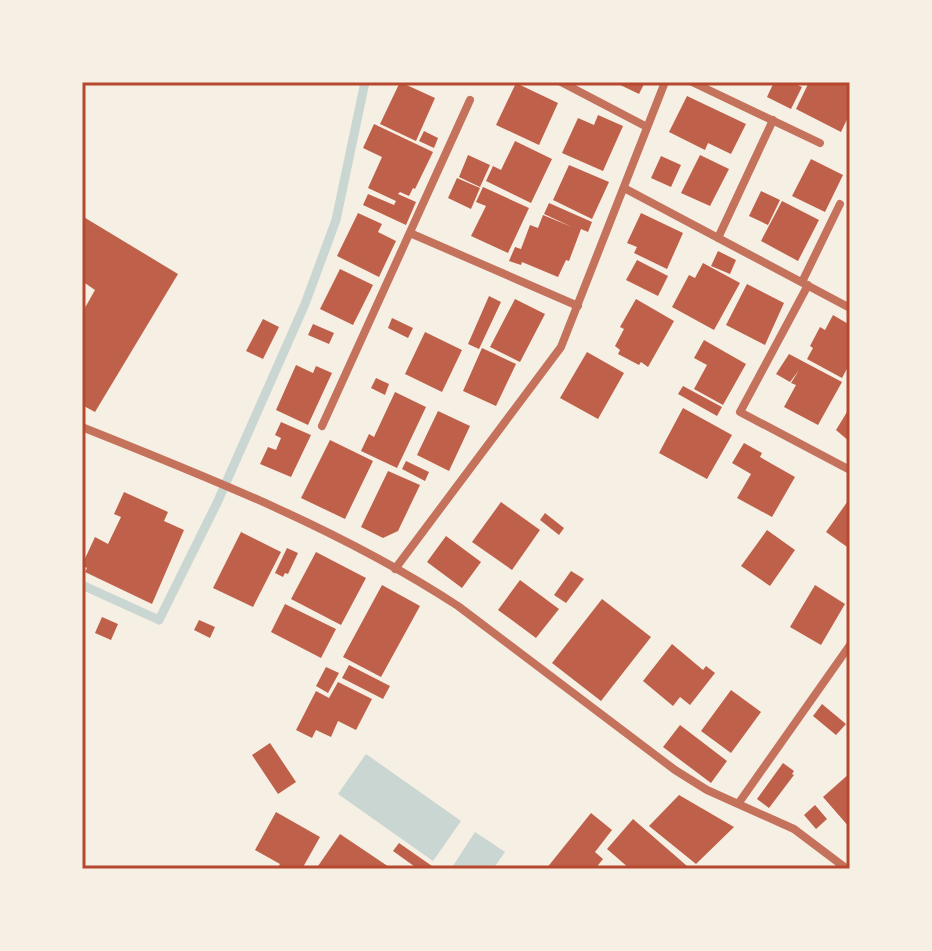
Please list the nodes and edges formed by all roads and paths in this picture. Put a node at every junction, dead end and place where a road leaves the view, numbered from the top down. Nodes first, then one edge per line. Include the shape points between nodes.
1 (561, 82) edge
2 (665, 82) edge
3 (692, 82) edge
4 (470, 100) dead end
5 (773, 120) junction
6 (647, 127) junction
7 (820, 143) dead end
8 (624, 188) junction
9 (840, 204) dead end
10 (410, 233) junction
11 (718, 238) junction
12 (805, 284) junction
13 (578, 306) junction
14 (850, 308) edge
15 (322, 426) dead end
16 (82, 427) edge
17 (850, 470) edge
18 (395, 569) junction
19 (850, 645) edge
20 (738, 804) junction
21 (847, 869) edge

1 - 6 street
2 - 6 street
3 - 5 street
4 - 10 street
5 - 7 street
5 - 11 street
6 - 8 street
8 - 11 street
8 - 13 street
9 - 12 street
10 - 13 street
10 - 15 street
11 - 12 street
12 - 14 street
12 - 17 street via 740,412
13 - 18 street via 561,347
16 - 18 street via 197,473
18 - 20 street via 458,606 675,770
19 - 20 street
20 - 21 street via 794,829

